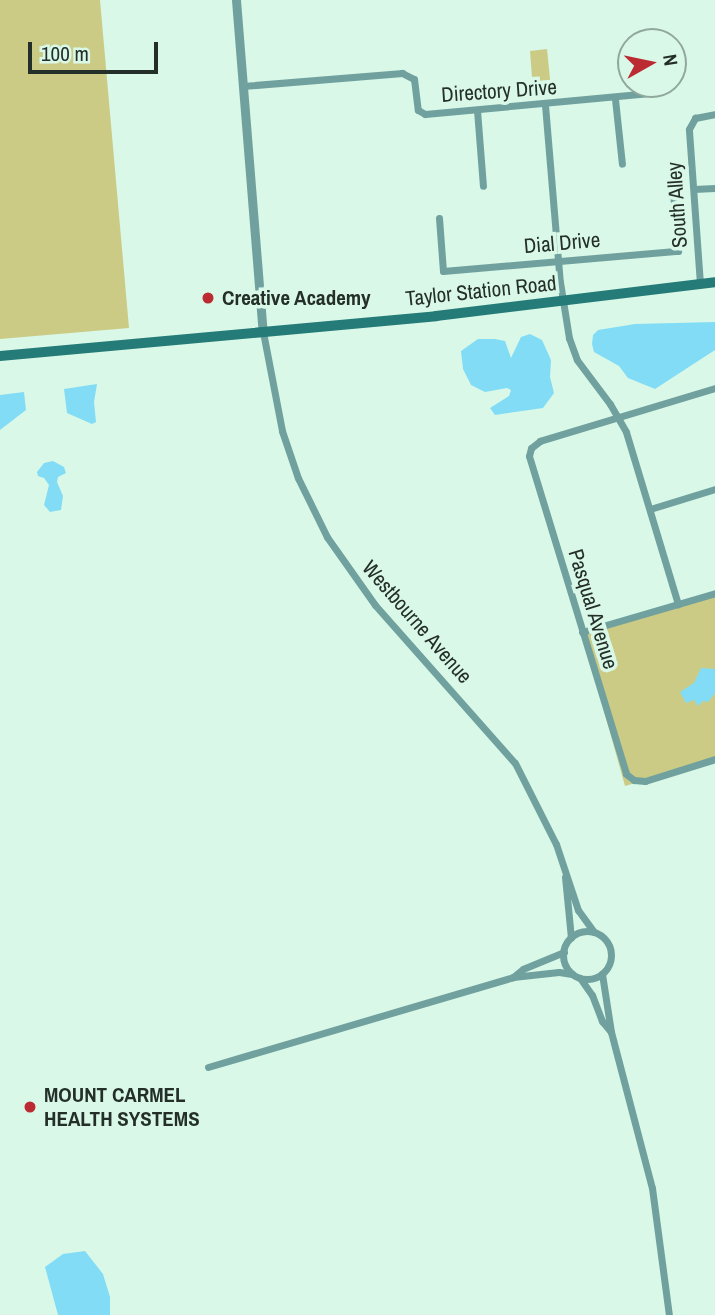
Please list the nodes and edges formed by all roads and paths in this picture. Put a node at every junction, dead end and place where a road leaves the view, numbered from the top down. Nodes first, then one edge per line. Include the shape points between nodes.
1 (236, 0) edge
2 (243, 86) junction
3 (622, 98) edge
4 (615, 99) junction
5 (545, 105) junction
6 (477, 110) junction
7 (715, 114) edge
8 (622, 164) dead end
9 (484, 186) dead end
10 (715, 188) edge
11 (694, 190) junction
12 (673, 193) dead end
13 (439, 218) dead end
14 (559, 261) junction
15 (715, 282) edge
16 (700, 284) junction
17 (563, 302) junction
18 (263, 332) junction
19 (0, 356) edge
20 (715, 388) edge
21 (618, 417) junction
22 (715, 489) edge
23 (650, 509) junction
24 (715, 593) edge
25 (678, 604) junction
26 (582, 632) junction
27 (715, 759) edge
28 (565, 876) junction
29 (593, 932) junction
30 (571, 937) junction
31 (564, 952) junction
32 (602, 974) junction
33 (576, 976) junction
34 (513, 977) junction
35 (611, 1032) junction
36 (208, 1067) dead end
37 (669, 1315) edge

1 - 2 street, Westbourne Avenue
2 - 6 street, Directory Drive via 402,73 414,79 421,113
2 - 18 street, Westbourne Avenue
3 - 4 street, Directory Drive
4 - 5 street, Directory Drive
4 - 8 street
5 - 6 street, Directory Drive
5 - 14 street
6 - 9 street
7 - 11 street, South Alley via 690,123
10 - 11 street
11 - 16 street, South Alley
12 - 14 street, Dial Drive via 678,251
13 - 14 street, Dial Drive via 443,271
14 - 17 street
15 - 16 main road, Taylor Station Road
16 - 17 main road, Taylor Station Road
17 - 18 main road, Taylor Station Road
17 - 21 street via 577,360
18 - 19 main road, Taylor Station Road
18 - 28 street, Westbourne Avenue via 282,431 298,478 327,537 375,605 515,763 535,796
20 - 21 street
21 - 23 street
21 - 26 street, Pasqual Avenue via 540,441 531,448 531,468
22 - 23 street
23 - 25 street
24 - 25 street
25 - 26 street
26 - 27 street, Pasqual Avenue via 621,765 630,778 645,781
28 - 29 street, Westbourne Avenue via 578,910
28 - 30 street, Westbourne Avenue
29 - 30 street
29 - 32 street via 610,947 610,962
30 - 31 street
31 - 33 street via 567,968
31 - 34 street
32 - 33 street
32 - 35 street
33 - 34 street via 559,972
33 - 35 street
34 - 36 street
35 - 37 street via 647,1164

